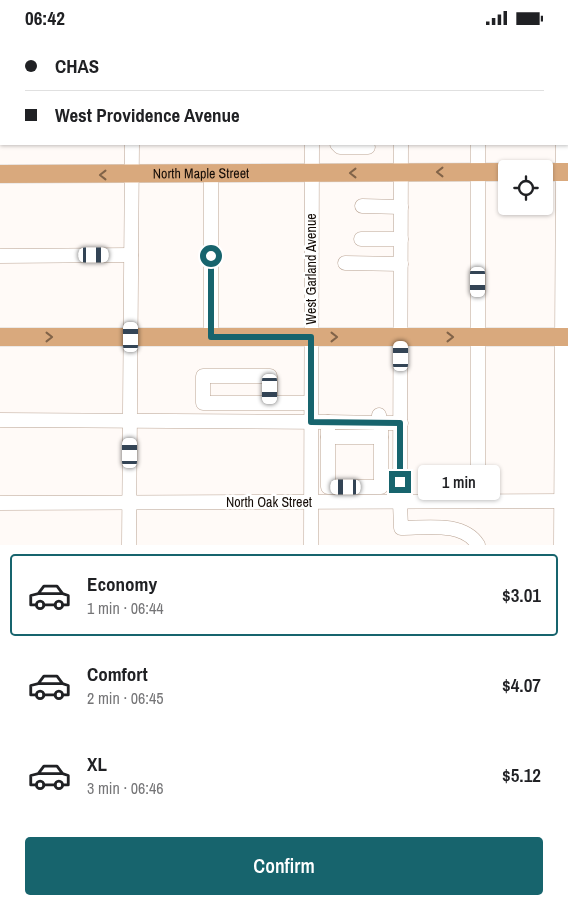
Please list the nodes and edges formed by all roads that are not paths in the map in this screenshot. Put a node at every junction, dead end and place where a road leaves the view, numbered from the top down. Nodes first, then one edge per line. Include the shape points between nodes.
1 (132, 145) edge
2 (312, 145) edge
3 (339, 145) edge
4 (401, 145) edge
5 (478, 145) edge
6 (564, 145) edge
7 (368, 147) dead end
8 (478, 172) junction
9 (498, 172) edge
10 (553, 172) edge
11 (566, 172) edge
12 (312, 173) junction
13 (401, 173) junction
14 (0, 174) edge
15 (211, 174) junction
16 (132, 175) junction
17 (362, 206) dead end
18 (401, 207) junction
19 (361, 239) dead end
20 (401, 239) junction
21 (132, 255) junction
22 (0, 256) edge
23 (345, 263) dead end
24 (401, 263) junction
25 (0, 337) edge
26 (131, 337) junction
27 (211, 337) junction
28 (311, 337) junction
29 (401, 337) junction
30 (478, 337) junction
31 (565, 337) edge
32 (270, 403) junction
33 (311, 403) junction
34 (0, 420) edge
35 (130, 421) junction
36 (311, 422) junction
37 (328, 422) junction
38 (400, 423) junction
39 (380, 425) junction
40 (328, 437) junction
41 (478, 501) junction
42 (565, 501) edge
43 (311, 502) junction
44 (400, 502) junction
45 (0, 503) edge
46 (130, 503) junction
47 (129, 545) edge
48 (311, 545) edge
49 (478, 545) edge
50 (562, 545) edge

1 - 16 street
2 - 12 street, West Garland Avenue
3 - 7 street
4 - 13 street
5 - 8 street
6 - 11 street
8 - 9 main road, North Maple Street
8 -> 13 main road, North Maple Street
8 - 30 street
10 - 11 main road
11 - 31 street
13 -> 12 main road, North Maple Street
12 - 15 main road, North Maple Street
12 - 28 street, West Garland Avenue
13 - 18 street
16 -> 14 main road, North Maple Street
15 - 16 main road, North Maple Street
15 - 27 street
16 - 21 street
17 - 18 street
18 - 20 street
19 - 20 street
20 - 24 street
21 - 22 street
21 - 26 street
23 - 24 street
24 - 29 street
25 -> 26 main road
26 - 27 main road
26 - 35 street
27 - 28 main road
28 -> 29 main road
28 - 33 street, West Garland Avenue
29 -> 30 main road
29 - 38 street
30 - 31 main road
30 - 41 street
31 - 42 street
32 - 32 street via 203,403 203,376 270,376
32 - 33 street
33 - 36 street, West Garland Avenue
34 - 35 street
35 - 36 street
35 - 46 street
36 - 37 street
36 - 43 street, West Garland Avenue
37 - 39 street
37 - 40 street
38 - 39 street
38 - 44 street
39 - 40 street
39 - 40 street via 381,487 328,487
41 - 42 street, North Oak Street
41 - 44 street, North Oak Street
42 - 50 street
43 - 44 street, North Oak Street
43 - 46 street, North Oak Street
43 - 48 street, West Garland Avenue
44 - 49 street via 401,528 454,529 469,535
45 - 46 street, North Oak Street
46 - 47 street

